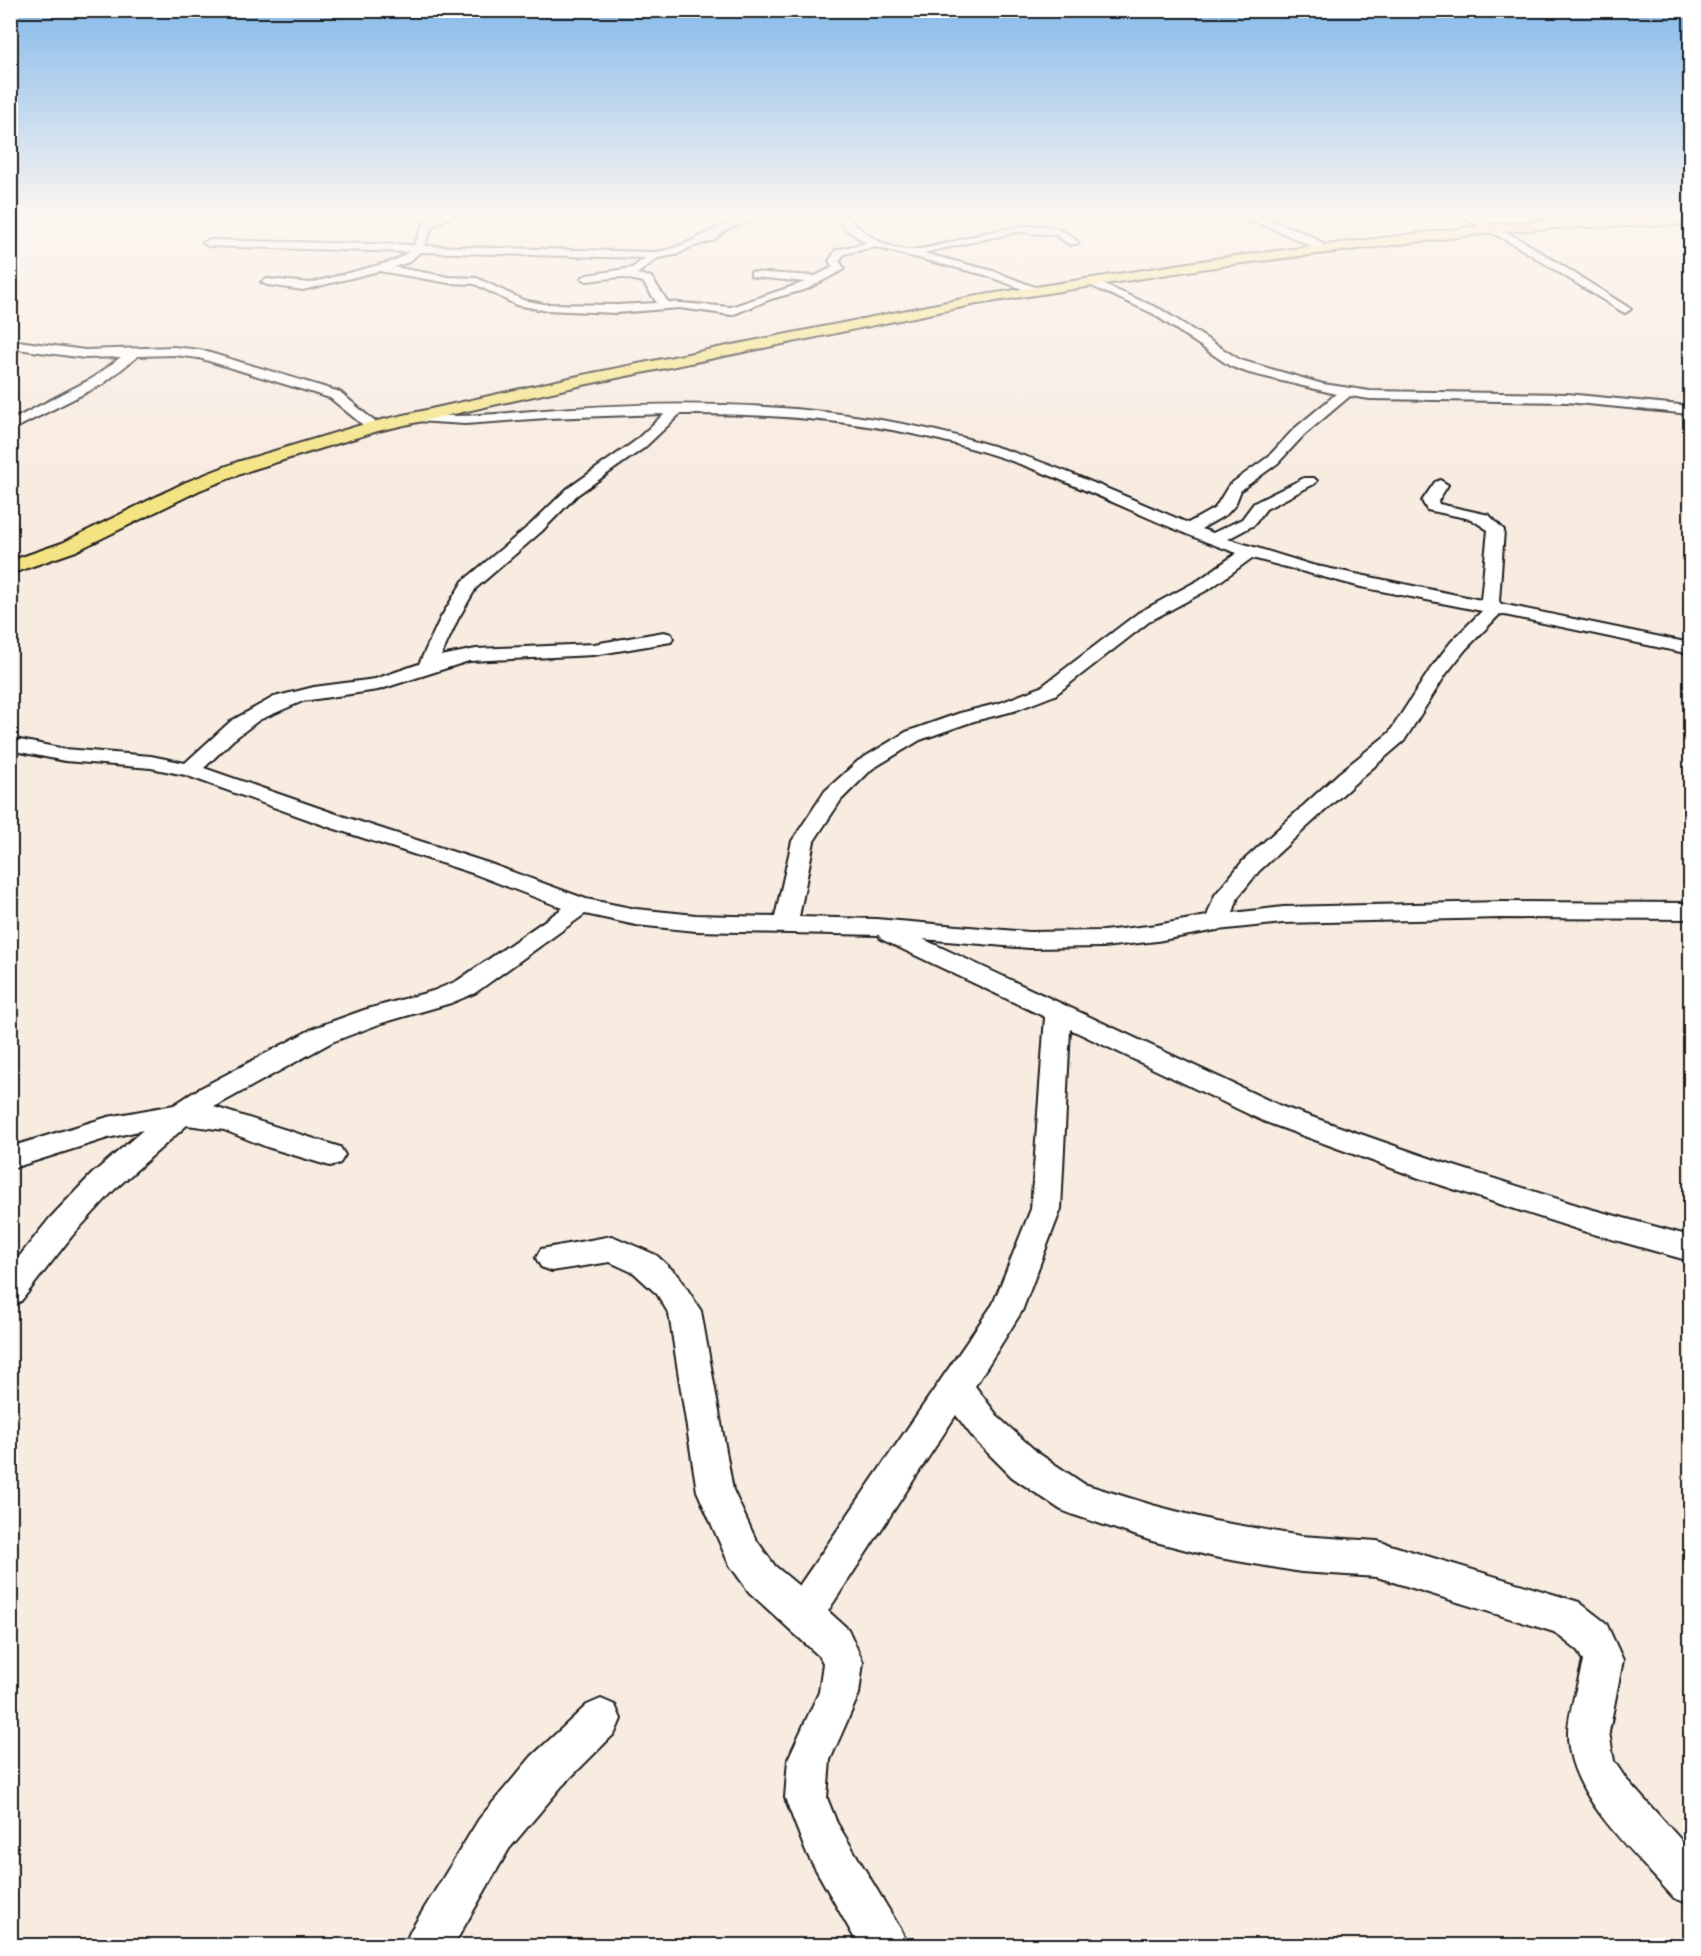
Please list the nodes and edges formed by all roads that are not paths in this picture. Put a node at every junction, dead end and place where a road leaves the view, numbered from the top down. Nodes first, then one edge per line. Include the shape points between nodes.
1 (519, 302) edge
2 (662, 302) edge
3 (756, 302) edge
4 (969, 302) edge
5 (1136, 302) edge
6 (1614, 302) edge
7 (665, 306) junction
8 (1625, 309) dead end
9 (10, 344) edge
10 (135, 352) junction
11 (1346, 393) junction
12 (676, 410) junction
13 (1690, 410) edge
14 (416, 417) junction
15 (10, 427) edge
16 (374, 427) junction
17 (1309, 481) dead end
18 (1440, 485) dead end
19 (1189, 529) junction
20 (1213, 539) junction
21 (1250, 552) junction
22 (10, 568) edge
23 (1495, 609) junction
24 (664, 638) dead end
25 (1690, 648) edge
26 (427, 666) junction
27 (16, 749) edge
28 (190, 770) junction
29 (581, 906) junction
30 (1690, 911) edge
31 (1217, 922) junction
32 (786, 924) junction
33 (876, 927) junction
34 (1058, 1014) junction
35 (180, 1115) junction
36 (330, 1155) dead end
37 (10, 1158) edge
38 (1690, 1248) edge
39 (552, 1258) dead end
40 (10, 1292) edge
41 (956, 1387) junction
42 (802, 1616) junction
43 (601, 1719) dead end
44 (1690, 1882) edge
45 (427, 1946) edge
46 (885, 1946) edge

1 - 7 street via 616,309
2 - 7 street
3 - 7 street via 739,310
4 - 14 main road
5 - 11 street via 1235,363
6 - 8 street
9 - 10 street via 85,354
10 - 15 street via 98,381
10 - 16 street via 187,352 298,382 335,395
11 - 13 street via 1567,398
11 - 19 street via 1299,432 1274,460 1234,488 1221,511
12 - 14 street via 457,421
12 - 19 street via 813,414 863,420 956,440 1029,462
12 - 26 street via 639,445 572,492 469,585
14 - 16 main road
16 - 22 main road via 213,478 69,546
17 - 20 street via 1260,506 1248,522
18 - 23 street via 1431,501 1433,507 1478,516 1496,530 1490,601
19 - 20 street
20 - 21 street
21 - 23 street via 1307,570
21 - 32 street via 1205,584 1144,617 1048,691 913,736 865,765 833,795 803,841
23 - 25 street
23 - 31 street via 1438,672 1397,737 1251,866 1227,895
24 - 26 street via 574,651 473,655
26 - 28 street via 393,680 296,696 268,706 223,737
27 - 28 street via 151,762
28 - 29 street
29 - 32 street via 696,923
29 - 35 street via 466,987 323,1035
30 - 31 street via 1378,912
31 - 33 street via 1103,939 1029,940
32 - 33 street
33 - 34 street
34 - 38 street via 1284,1118 1448,1176
34 - 41 street via 1046,1209 1006,1311
35 - 36 street via 206,1115 240,1124
35 - 37 street via 121,1124
35 - 40 street via 103,1182
39 - 42 street via 612,1249 645,1264 668,1285 685,1311 715,1491 742,1551 762,1579
41 - 42 street
41 - 44 street via 987,1429 1025,1465 1074,1498 1214,1539 1301,1554 1377,1559 1565,1616 1592,1637 1604,1660 1588,1732 1594,1769 1611,1794
42 - 46 street via 834,1643 843,1662 839,1694 809,1759 806,1798 821,1837
43 - 45 street via 547,1772 494,1834

